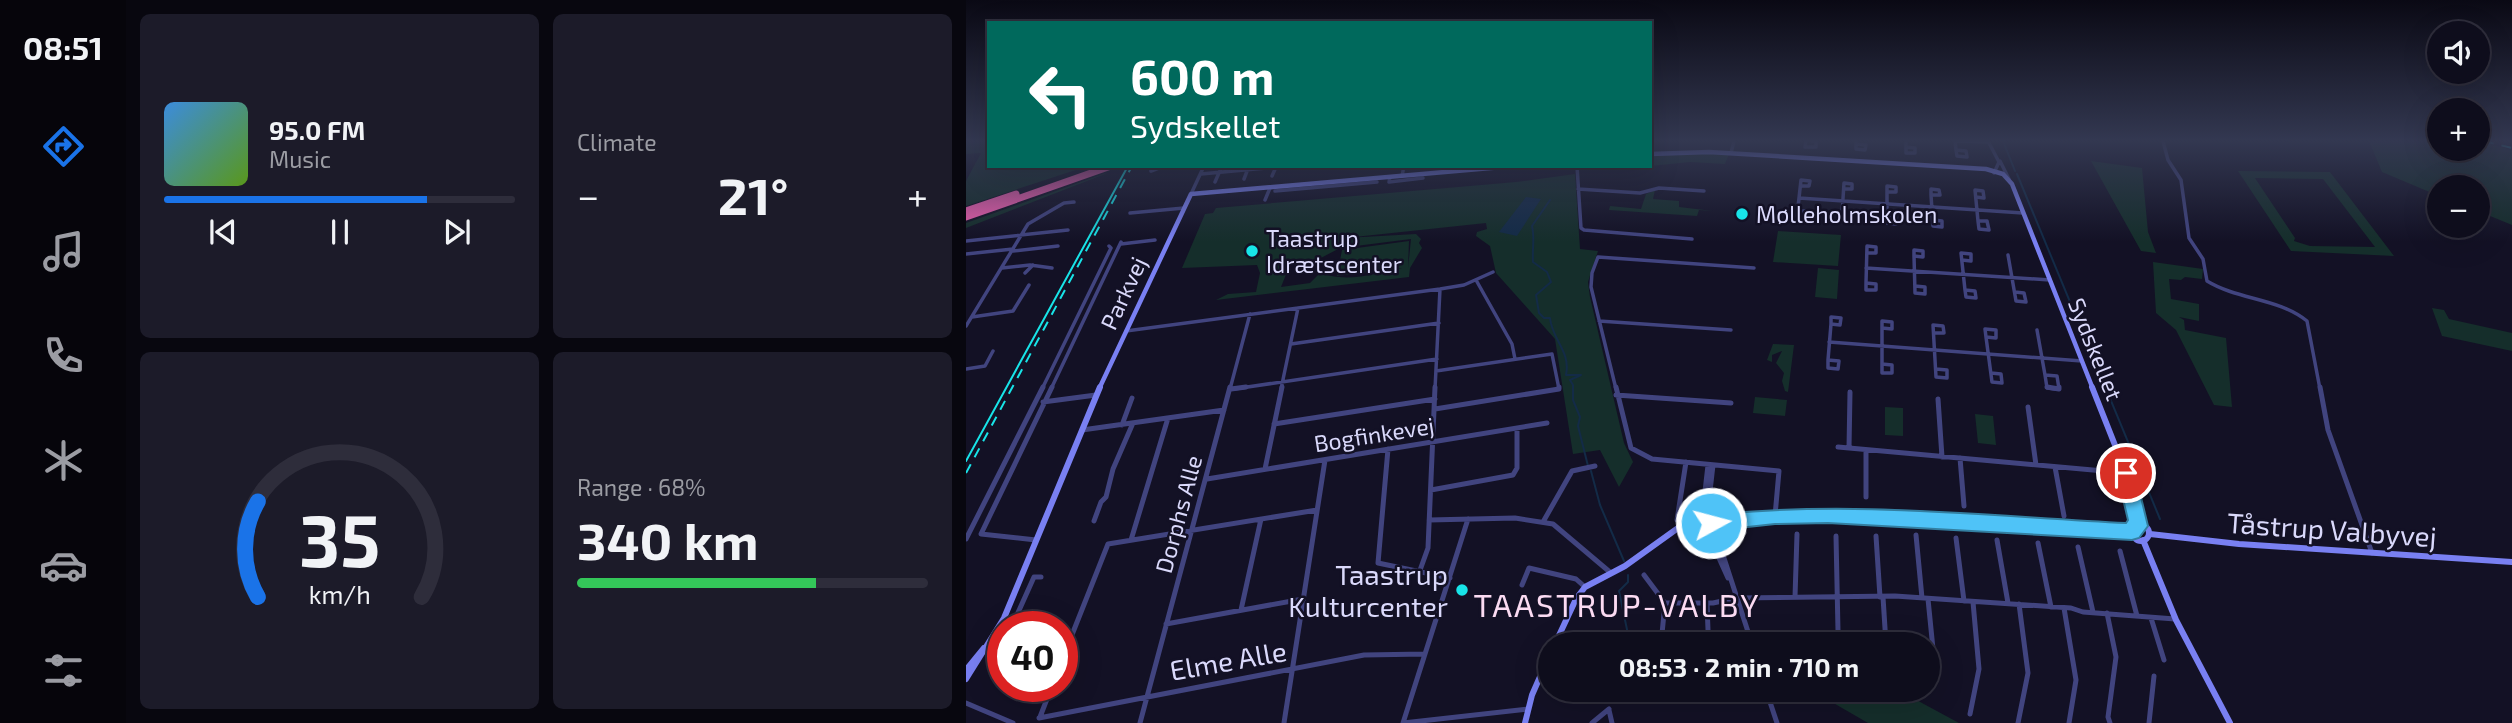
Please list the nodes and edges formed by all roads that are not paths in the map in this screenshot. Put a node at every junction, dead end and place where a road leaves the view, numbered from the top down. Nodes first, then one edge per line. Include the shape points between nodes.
1 (1201, 174) edge
2 (1074, 175) edge
3 (1085, 175) edge
4 (1219, 175) edge
5 (1246, 175) edge
6 (1401, 175) edge
7 (1431, 175) edge
8 (1577, 175) edge
9 (1999, 175) edge
10 (2001, 175) edge
11 (2007, 175) edge
12 (2178, 175) edge
13 (1244, 178) dead end
14 (1400, 178) junction
15 (1423, 178) dead end
16 (2009, 178) junction
17 (1215, 182) dead end
18 (1377, 182) dead end
19 (1345, 183) junction
20 (1801, 186) dead end
21 (1578, 189) junction
22 (1844, 189) dead end
23 (2014, 189) junction
24 (1273, 190) junction
25 (1704, 191) dead end
26 (1887, 192) dead end
27 (1191, 194) junction
28 (1931, 195) dead end
29 (1976, 197) dead end
30 (1800, 198) junction
31 (1265, 200) dead end
32 (1843, 201) junction
33 (1074, 202) dead end
34 (1887, 204) junction
35 (990, 206) junction
36 (1932, 207) junction
37 (1184, 208) junction
38 (966, 210) edge
39 (1977, 210) junction
40 (1798, 211) dead end
41 (1130, 213) dead end
42 (2023, 213) junction
43 (1842, 214) dead end
44 (1887, 217) dead end
45 (966, 218) edge
46 (1933, 220) dead end
47 (1978, 221) dead end
48 (1068, 230) dead end
49 (1022, 235) junction
50 (1692, 239) dead end
51 (1155, 240) dead end
52 (966, 241) edge
53 (1058, 246) dead end
54 (1109, 246) dead end
55 (1013, 250) junction
56 (1867, 253) dead end
57 (966, 254) edge
58 (2008, 255) dead end
59 (1914, 256) dead end
60 (1962, 260) dead end
61 (1033, 265) junction
62 (1002, 268) junction
63 (1052, 268) dead end
64 (1754, 268) dead end
65 (1866, 268) junction
66 (1914, 271) junction
67 (1493, 272) dead end
68 (1025, 273) dead end
69 (1964, 275) junction
70 (2012, 278) junction
71 (1476, 280) junction
72 (2050, 280) junction
73 (1866, 283) dead end
74 (1029, 285) dead end
75 (1915, 286) dead end
76 (1440, 289) junction
77 (1965, 290) dead end
78 (2015, 292) dead end
79 (1298, 308) junction
80 (1250, 314) junction
81 (972, 317) junction
82 (1599, 321) junction
83 (1439, 323) junction
84 (1830, 324) dead end
85 (966, 326) edge
86 (1882, 328) dead end
87 (1731, 330) dead end
88 (2038, 330) dead end
89 (1126, 331) junction
90 (1934, 333) dead end
91 (1986, 337) dead end
92 (1829, 342) junction
93 (1291, 344) junction
94 (1882, 346) junction
95 (1935, 350) junction
96 (993, 351) dead end
97 (1988, 355) junction
98 (1437, 359) junction
99 (1515, 359) junction
100 (2042, 359) junction
101 (1828, 360) dead end
102 (2082, 361) junction
103 (1882, 364) dead end
104 (966, 369) edge
105 (1936, 369) dead end
106 (1436, 371) junction
107 (1991, 373) dead end
108 (2045, 375) dead end
109 (1283, 382) junction
110 (1231, 389) junction
111 (1850, 392) dead end
112 (1096, 395) junction
113 (1616, 395) junction
114 (1132, 398) dead end
115 (1435, 399) junction
116 (1938, 400) dead end
117 (1043, 402) junction
118 (1731, 403) dead end
119 (2028, 407) dead end
120 (1434, 409) junction
121 (1224, 410) junction
122 (1168, 418) junction
123 (1133, 423) junction
124 (1547, 423) dead end
125 (1274, 424) junction
126 (1122, 425) junction
127 (1517, 428) junction
128 (1081, 430) junction
129 (1433, 442) junction
130 (1838, 447) dead end
131 (1849, 448) junction
132 (1388, 449) junction
133 (1866, 450) junction
134 (1942, 457) junction
135 (1960, 458) junction
136 (1325, 460) junction
137 (1686, 462) junction
138 (1711, 465) junction
139 (2036, 465) junction
140 (1592, 467) dead end
141 (2055, 467) junction
142 (1265, 469) junction
143 (2126, 473) junction
144 (1207, 479) junction
145 (1430, 491) junction
146 (1866, 497) dead end
147 (1964, 506) dead end
148 (1317, 510) junction
149 (1775, 516) junction
150 (2064, 516) dead end
151 (1261, 519) junction
152 (1468, 519) junction
153 (1429, 520) junction
154 (1678, 520) dead end
155 (1094, 521) dead end
156 (1544, 522) junction
157 (1709, 523) junction
158 (2139, 526) junction
159 (1192, 530) junction
160 (2132, 532) junction
161 (1797, 534) dead end
162 (2150, 534) junction
163 (1916, 535) dead end
164 (1836, 536) dead end
165 (1876, 536) dead end
166 (1956, 538) dead end
167 (966, 539) edge
168 (1037, 540) junction
169 (1131, 540) junction
170 (1997, 540) dead end
171 (2143, 540) junction
172 (2038, 543) dead end
173 (2078, 547) dead end
174 (2120, 551) dead end
175 (2372, 553) junction
176 (2512, 562) edge
177 (1419, 573) junction
178 (1611, 573) junction
179 (1644, 576) dead end
180 (1041, 577) dead end
181 (1450, 578) junction
182 (1522, 585) dead end
183 (1585, 587) junction
184 (1795, 597) junction
185 (1838, 597) junction
186 (1881, 597) junction
187 (1737, 598) junction
188 (1304, 599) junction
189 (1925, 599) junction
190 (1964, 601) junction
191 (1973, 601) junction
192 (1665, 603) junction
193 (1707, 603) junction
194 (2008, 603) junction
195 (2019, 604) junction
196 (2051, 607) junction
197 (2064, 608) junction
198 (1241, 610) junction
199 (1007, 611) edge
200 (1019, 611) edge
201 (2093, 612) junction
202 (2108, 613) junction
203 (2137, 616) junction
204 (2151, 618) junction
205 (1078, 619) edge
206 (2176, 620) junction
207 (1166, 624) junction
208 (1708, 630) dead end
209 (1838, 631) dead end
210 (1561, 632) edge
211 (1662, 632) edge
212 (1748, 632) edge
213 (1885, 632) edge
214 (1930, 632) edge
215 (987, 640) edge
216 (987, 647) edge
217 (1425, 654) junction
218 (2164, 660) dead end
219 (1293, 669) junction
220 (966, 670) edge
221 (2154, 676) dead end
222 (966, 679) edge
223 (1538, 684) edge
224 (1148, 696) junction
225 (1046, 702) edge
226 (1770, 702) edge
227 (966, 703) edge
228 (1528, 709) junction
229 (1970, 714) dead end
230 (1434, 720) edge
231 (1013, 723) edge
232 (1140, 723) edge
233 (1284, 723) edge
234 (1403, 723) edge
235 (1525, 723) edge
236 (1592, 723) edge
237 (1612, 723) edge
238 (1777, 723) edge
239 (2018, 723) edge
240 (2069, 723) edge
241 (2110, 723) edge
242 (2150, 723) edge
243 (2231, 723) edge

1 - 27 street, Parkvej
2 - 35 highway
3 - 35 highway
4 - 17 street
5 - 13 street
6 - 14 street
7 - 14 street
8 - 21 street
9 - 23 street
10 - 16 street
11 - 16 street, Sydskellet
12 - 175 street via 2189,238 2203,259 2207,281 2307,321 2328,430
14 - 15 street
14 - 19 street
16 - 23 street, Sydskellet
18 - 19 street
19 - 24 street
20 - 30 street
21 - 25 street
21 - 50 street via 1584,230
22 - 32 street
23 - 42 street, Sydskellet
24 - 27 street
24 - 31 street
26 - 34 street
27 - 37 street, Parkvej
28 - 36 street
29 - 39 street
30 - 32 street
30 - 40 street
32 - 34 street
32 - 43 street
33 - 49 street via 1029,224
34 - 36 street
34 - 44 street
35 - 38 highway
35 - 45 highway
36 - 39 street
36 - 46 street
37 - 41 street
37 - 89 street, Parkvej
39 - 42 street
39 - 47 street
42 - 72 street, Sydskellet
48 - 49 street
49 - 52 street
49 - 55 street
51 - 117 street, Parkvej via 1120,243
53 - 55 street
54 - 167 street
55 - 57 street
55 - 62 street
56 - 65 street
58 - 70 street
59 - 66 street
60 - 69 street
61 - 62 street
61 - 63 street
61 - 68 street
62 - 81 street
64 - 82 street via 1598,257 1591,282
65 - 66 street
65 - 73 street
66 - 69 street
66 - 75 street
67 - 71 street
69 - 70 street
69 - 77 street
70 - 72 street
70 - 78 street
71 - 76 street
71 - 99 street via 1512,344
72 - 102 street, Sydskellet
74 - 81 street via 1013,311
76 - 79 street
76 - 83 street
79 - 80 street
79 - 93 street
80 - 89 street
80 - 110 street, Dorphs Alle
81 - 85 street
82 - 87 street
82 - 113 street
83 - 93 street
83 - 98 street
84 - 92 street
86 - 94 street
88 - 100 street
89 - 112 street, Parkvej
90 - 95 street
91 - 97 street
92 - 94 street
92 - 101 street
93 - 109 street
94 - 95 street
94 - 103 street
95 - 97 street
95 - 105 street
96 - 104 street via 981,369
97 - 100 street
97 - 107 street
98 - 106 street
98 - 109 street
99 - 106 street
99 - 120 street via 1552,354 1559,389
100 - 102 street
100 - 108 street
102 - 143 street, Sydskellet
106 - 115 street
109 - 110 street
109 - 125 street
110 - 121 street, Dorphs Alle
111 - 131 street
112 - 117 street
112 - 128 street, Parkvej
113 - 118 street
113 - 137 street via 1631,448 1644,457
114 - 126 street
115 - 120 street
115 - 125 street
116 - 134 street
117 - 168 street, Parkvej via 981,534
119 - 139 street
120 - 129 street
121 - 122 street
121 - 144 street, Dorphs Alle
122 - 123 street
122 - 169 street
123 - 126 street
123 - 155 street
124 - 127 street, Bogfinkevej
125 - 142 street
126 - 128 street
127 - 129 street, Bogfinkevej
127 - 145 street via 1513,475
128 - 168 street, Parkvej
129 - 132 street, Bogfinkevej
129 - 145 street
130 - 131 street
131 - 133 street
132 - 136 street, Bogfinkevej
132 - 177 street via 1378,563
133 - 134 street
133 - 146 street
134 - 135 street
135 - 139 street
135 - 147 street
136 - 142 street, Bogfinkevej
136 - 148 street
137 - 138 street
137 - 154 street
138 - 149 street via 1779,471
138 - 157 street via 1702,503
139 - 141 street
140 - 156 street via 1572,471
141 - 143 street
141 - 150 street
142 - 144 street, Bogfinkevej
143 - 158 street, Sydskellet
144 - 159 street, Dorphs Alle
145 - 153 street
148 - 151 street
148 - 188 street
149 - 157 street
149 - 160 street via 1856,516
151 - 159 street
151 - 198 street
152 - 153 street
152 - 156 street
152 - 181 street
153 - 177 street via 1428,548
156 - 178 street via 1561,528
157 - 178 street via 1673,529
157 - 187 street via 1714,547
158 - 160 street
158 - 162 street
159 - 169 street
159 - 207 street, Dorphs Alle
160 - 171 street
161 - 184 street
162 - 171 street
162 - 175 street, Tåstrup Valbyvej
163 - 189 street
164 - 185 street
165 - 186 street
166 - 190 street
168 - 199 street, Parkvej
169 - 205 street via 1107,545
170 - 194 street
171 - 206 street
172 - 196 street
173 - 201 street
174 - 203 street
175 - 176 street, Tåstrup Valbyvej
177 - 181 street
178 - 183 street
179 - 192 street
180 - 200 street via 1034,577
181 - 217 street
182 - 183 street via 1529,568 1576,579
183 - 210 street
184 - 185 street
184 - 187 street
185 - 186 street
185 - 209 street
186 - 189 street
186 - 213 street
187 - 193 street
187 - 212 street
188 - 198 street
188 - 219 street
189 - 190 street
189 - 214 street
190 - 191 street
191 - 194 street
191 - 229 street via 1979,669
192 - 193 street
192 - 211 street
193 - 208 street
194 - 195 street
195 - 196 street
195 - 239 street via 2028,673
196 - 197 street
197 - 201 street
197 - 240 street via 2076,680
198 - 207 street
201 - 202 street
202 - 203 street
202 - 241 street via 2116,657
203 - 204 street
204 - 206 street
204 - 218 street
206 - 243 street
207 - 224 street, Dorphs Alle
215 - 220 street, Parkvej
216 - 222 street, Parkvej
217 - 219 street, Elme Alle via 1375,654
217 - 234 street
219 - 224 street, Elme Alle
219 - 233 street
221 - 242 street
223 - 228 street
224 - 225 street, Elme Alle via 1039,718
224 - 232 street, Dorphs Alle
226 - 238 street
227 - 231 street
228 - 230 street
228 - 235 street
230 - 234 street
236 - 237 street via 1609,709

